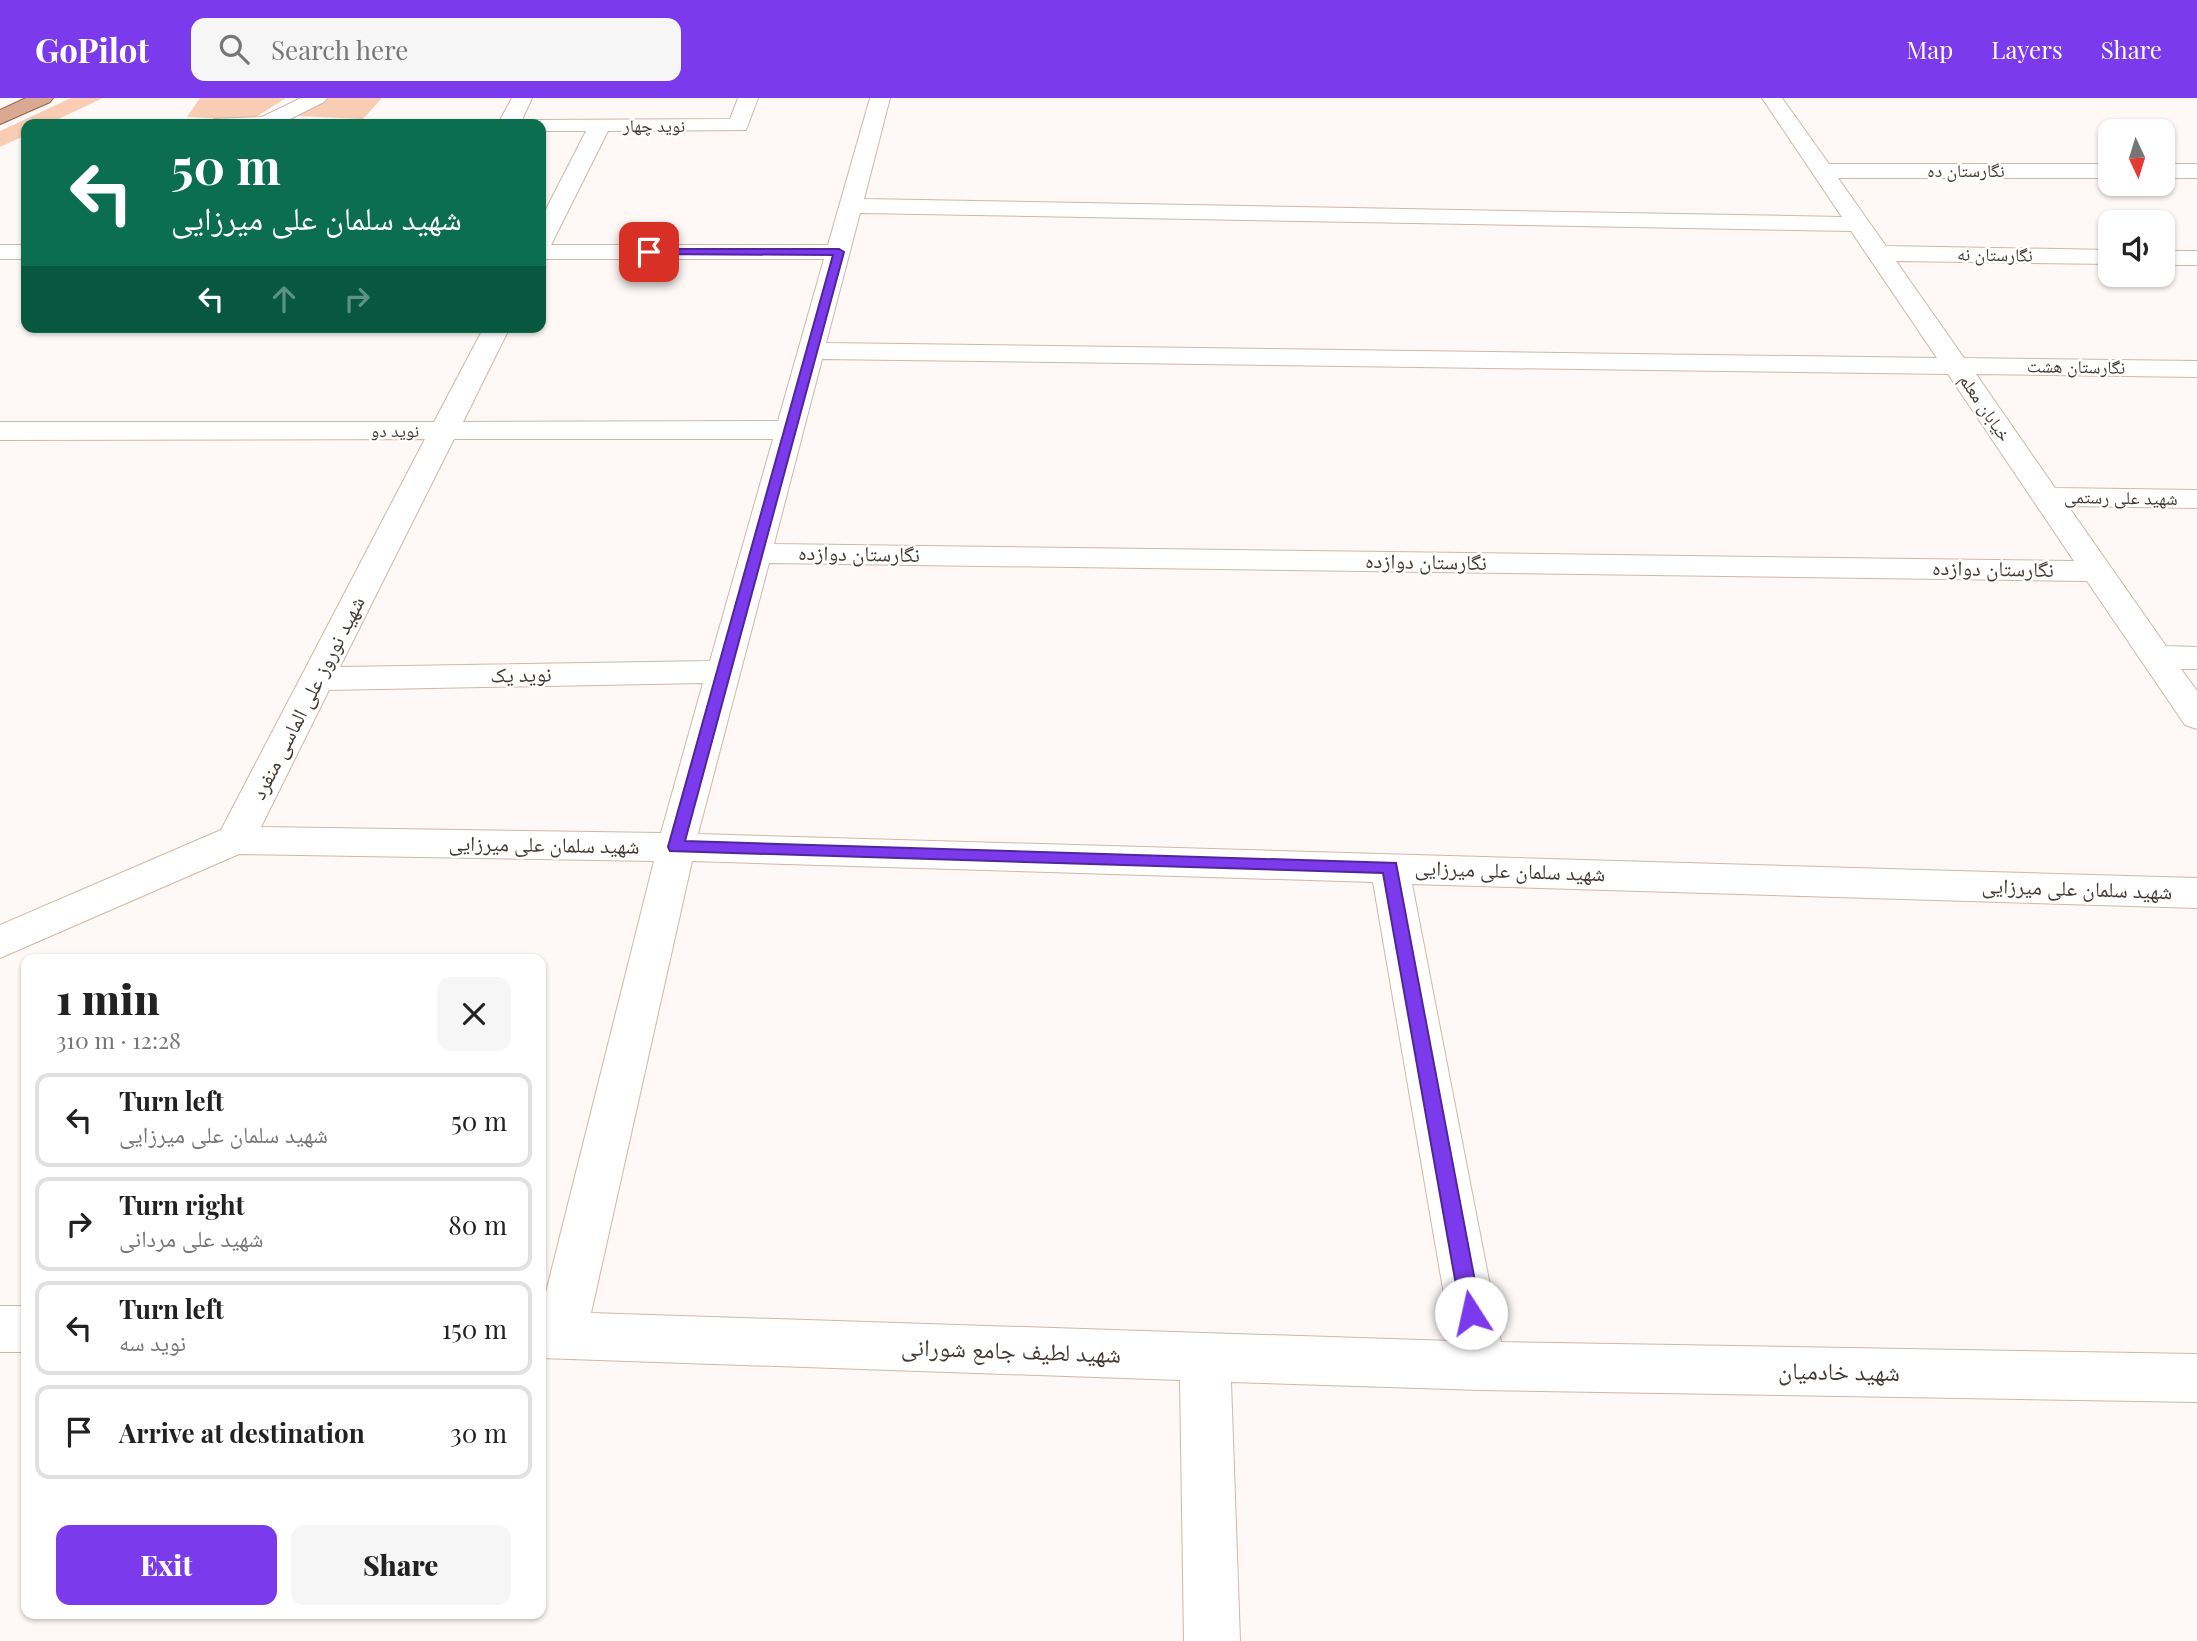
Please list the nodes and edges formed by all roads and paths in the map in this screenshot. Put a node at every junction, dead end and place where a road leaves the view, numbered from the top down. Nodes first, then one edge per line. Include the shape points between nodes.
1 (43, 98) edge
2 (317, 98) edge
3 (522, 98) edge
4 (748, 98) edge
5 (880, 98) edge
6 (1772, 98) edge
7 (0, 118) edge
8 (274, 119) edge
9 (512, 119) edge
10 (546, 125) edge
11 (600, 126) junction
12 (1822, 171) junction
13 (2098, 171) edge
14 (2175, 171) edge
15 (2197, 171) edge
16 (851, 206) junction
17 (1858, 224) junction
18 (546, 232) edge
19 (546, 252) edge
20 (839, 252) junction
21 (1879, 253) junction
22 (2098, 257) edge
23 (2175, 257) edge
24 (2197, 258) edge
25 (494, 333) edge
26 (811, 351) junction
27 (1956, 366) junction
28 (2197, 369) edge
29 (790, 430) junction
30 (0, 431) edge
31 (444, 431) junction
32 (2046, 497) junction
33 (2197, 499) edge
34 (756, 553) junction
35 (2096, 570) junction
36 (2156, 657) junction
37 (2197, 658) edge
38 (724, 672) junction
39 (318, 679) junction
40 (2197, 718) edge
41 (235, 840) junction
42 (676, 847) junction
43 (1390, 867) junction
44 (2197, 893) edge
45 (0, 942) edge
46 (0, 1329) edge
47 (21, 1329) edge
48 (551, 1335) edge
49 (1205, 1358) junction
50 (1481, 1366) junction
51 (2197, 1378) edge
52 (1212, 1641) edge

1 - 7 main road
2 - 8 street
3 - 9 street
4 - 11 street, نوید چهار via 738,125
5 - 16 street
6 - 12 street, خیابان معلم
10 - 11 street, نوید چهار
11 - 18 street
12 - 13 street, نگارستان ده
12 - 17 street, خیابان معلم
14 - 15 street
16 - 17 street
16 - 20 street
17 - 21 street, خیابان معلم
19 - 20 street
20 - 26 street
21 - 22 street, نگارستان نه
21 - 27 street, خیابان معلم
23 - 24 street
25 - 31 street, شهید نوروز علی الماسی منفرد
26 - 27 street, نگارستان هشت
26 - 29 street
27 - 28 street, نگارستان هشت
27 - 32 street, خیابان معلم
29 - 31 street, نوید دو
29 - 34 street
30 - 31 street, نوید دو
31 - 39 street, شهید نوروز علی الماسی منفرد
32 - 33 street, شهید علی رستمی
32 - 35 street, خیابان معلم
34 - 35 street, نگارستان دوازده
34 - 38 street
35 - 36 street, خیابان معلم
36 - 37 street
36 - 40 street, خیابان معلم
38 - 39 street, نوید یک
38 - 42 street
39 - 41 street, شهید نوروز علی الماسی منفرد
41 - 42 street, شهید سلمان علی میرزایی
41 - 45 street
42 - 43 street, شهید سلمان علی میرزایی
42 - 48 street
43 - 44 street, شهید سلمان علی میرزایی
43 - 50 street
46 - 47 street
48 - 49 street, شهید لطیف جامع شورانی
49 - 50 street, شهید لطیف جامع شورانی
49 - 52 street
50 - 51 street, شهید خادمیان

